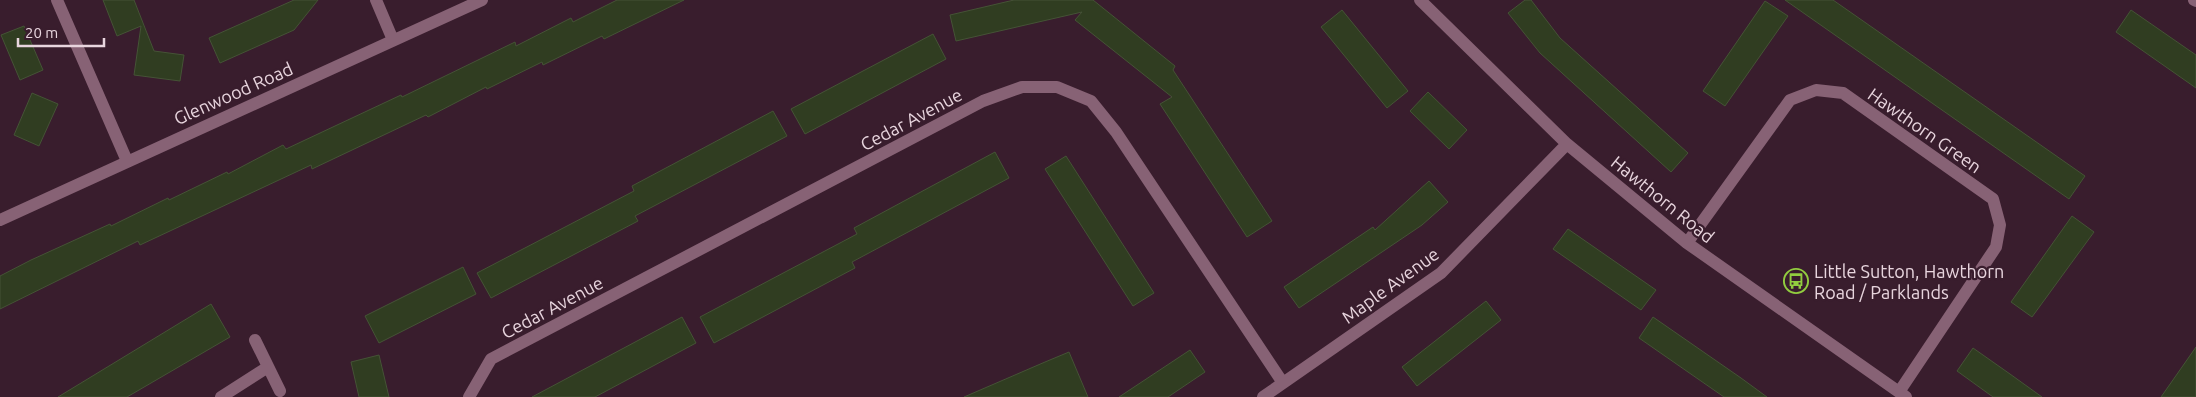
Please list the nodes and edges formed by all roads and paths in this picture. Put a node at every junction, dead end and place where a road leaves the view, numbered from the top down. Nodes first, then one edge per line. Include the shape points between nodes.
1 (57, 0) edge
2 (376, 0) edge
3 (482, 0) edge
4 (1428, 3) edge
5 (393, 40) junction
6 (1567, 144) junction
7 (127, 160) junction
8 (0, 220) edge
9 (1688, 243) junction
10 (255, 340) dead end
11 (268, 367) junction
12 (1283, 383) junction
13 (280, 391) dead end
14 (1902, 394) edge
15 (221, 397) edge
16 (469, 397) edge
17 (1263, 397) edge

1 - 7 street
2 - 5 street
3 - 5 street, Glenwood Road
4 - 6 street, Hawthorn Road
5 - 7 street, Glenwood Road
6 - 9 street, Hawthorn Road
6 - 12 street, Maple Avenue via 1441,273
7 - 8 street, Glenwood Road
9 - 14 street, Hawthorn Road
9 - 14 street, Hawthorn Green via 1790,100 1816,90 1843,93 1993,199 2000,225 1996,247
10 - 11 street
11 - 13 street
11 - 15 street
12 - 16 street, Cedar Avenue via 1116,132 1091,102 1057,87 1022,87 983,101 491,359
12 - 17 street, Maple Avenue

